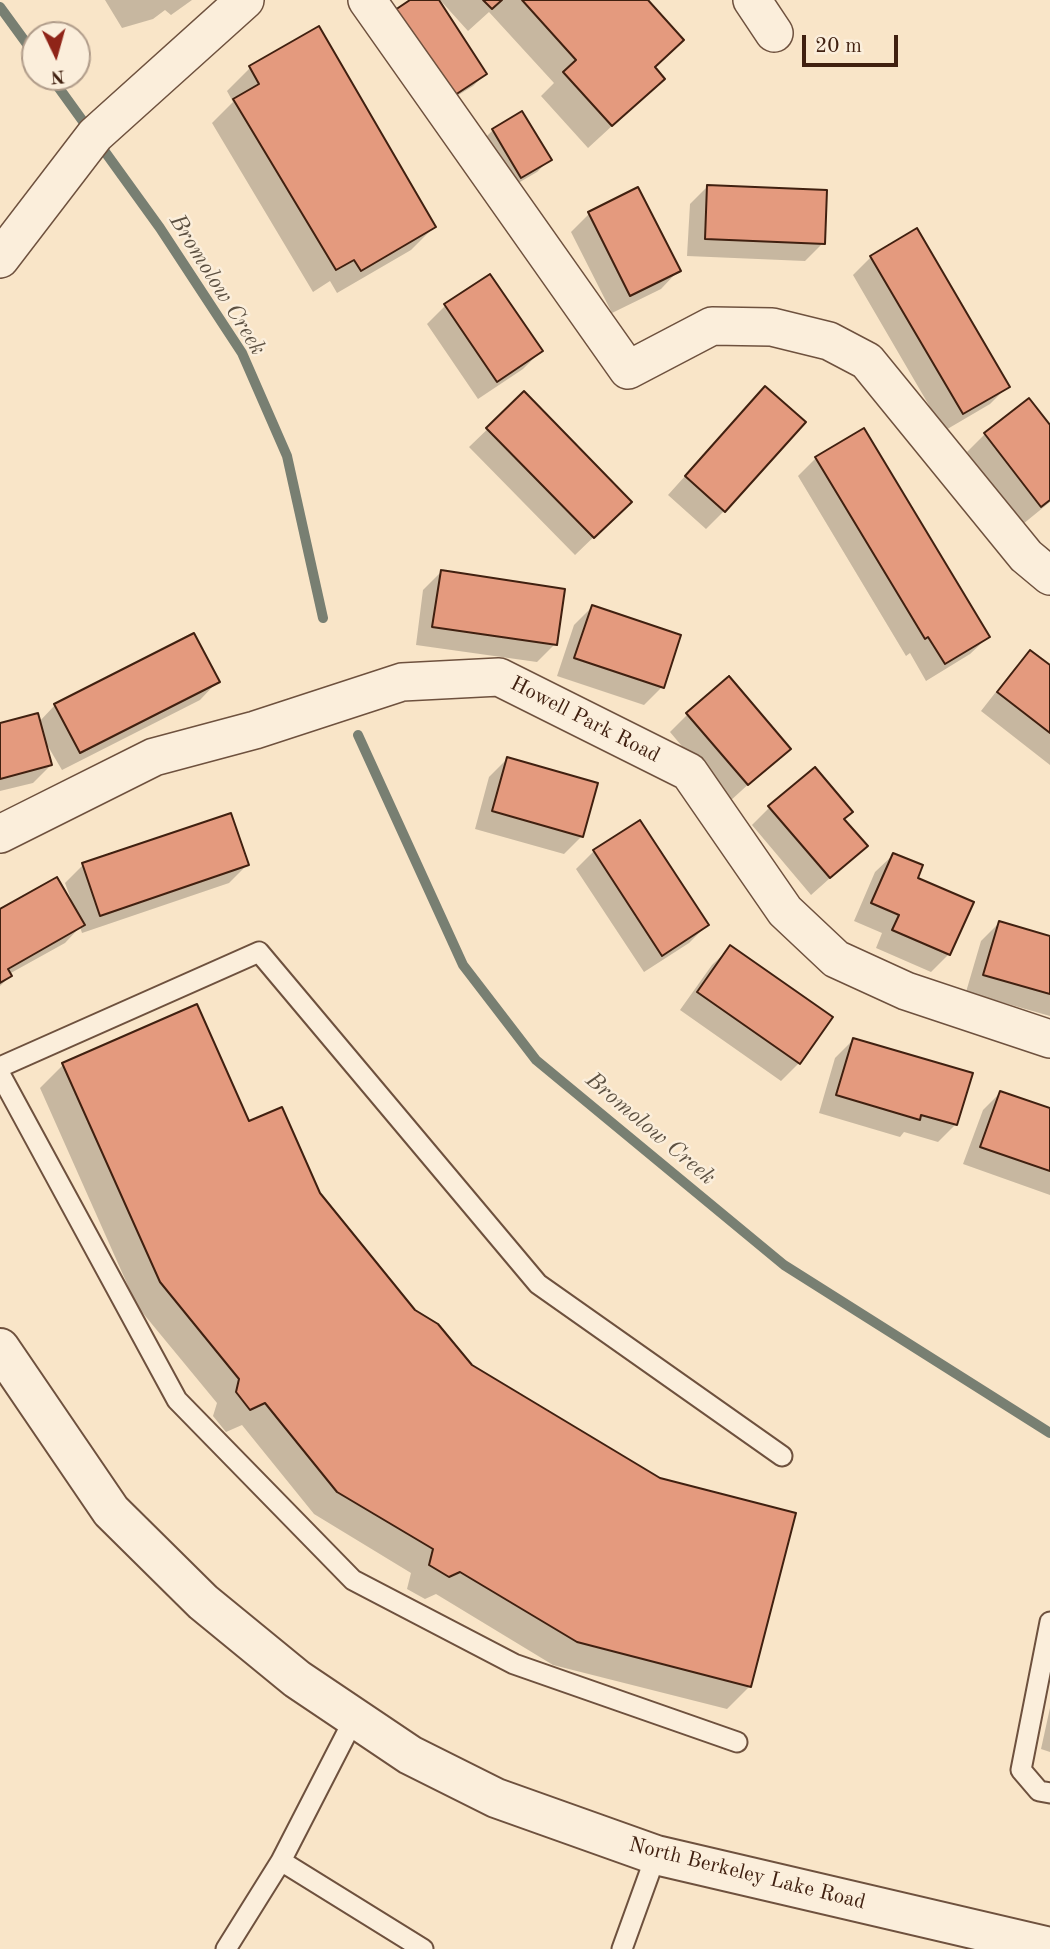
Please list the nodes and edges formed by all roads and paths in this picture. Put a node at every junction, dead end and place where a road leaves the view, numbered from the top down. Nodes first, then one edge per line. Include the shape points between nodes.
1 (245, 0) edge
2 (367, 0) edge
3 (752, 0) edge
4 (774, 33) dead end
5 (0, 259) edge
6 (1050, 576) edge
7 (0, 834) edge
8 (1050, 1039) edge
9 (0, 1067) edge
10 (0, 1074) edge
11 (0, 1348) edge
12 (782, 1456) dead end
13 (1050, 1622) edge
14 (354, 1719) junction
15 (737, 1742) dead end
16 (1050, 1793) edge
17 (656, 1855) junction
18 (281, 1861) junction
19 (1050, 1947) edge
20 (226, 1949) edge
21 (423, 1949) edge
22 (622, 1949) edge

1 - 5 street via 96,135
2 - 6 street via 628,370 712,326 772,327 829,341 867,361 1026,556
3 - 4 street
7 - 8 street, Howell Park Road via 153,757 255,730 402,682 499,677 689,772 785,911 836,959 906,991
9 - 12 lane via 259,952 538,1284
10 - 15 lane via 177,1400 353,1580 514,1664
11 - 14 street, North Berkeley Lake Road via 111,1511 203,1602
13 - 16 lane via 1021,1770 1039,1791
14 - 17 street, North Berkeley Lake Road via 410,1755 496,1798
14 - 18 lane
17 - 19 street, North Berkeley Lake Road
17 - 22 lane
18 - 20 lane
18 - 21 lane

